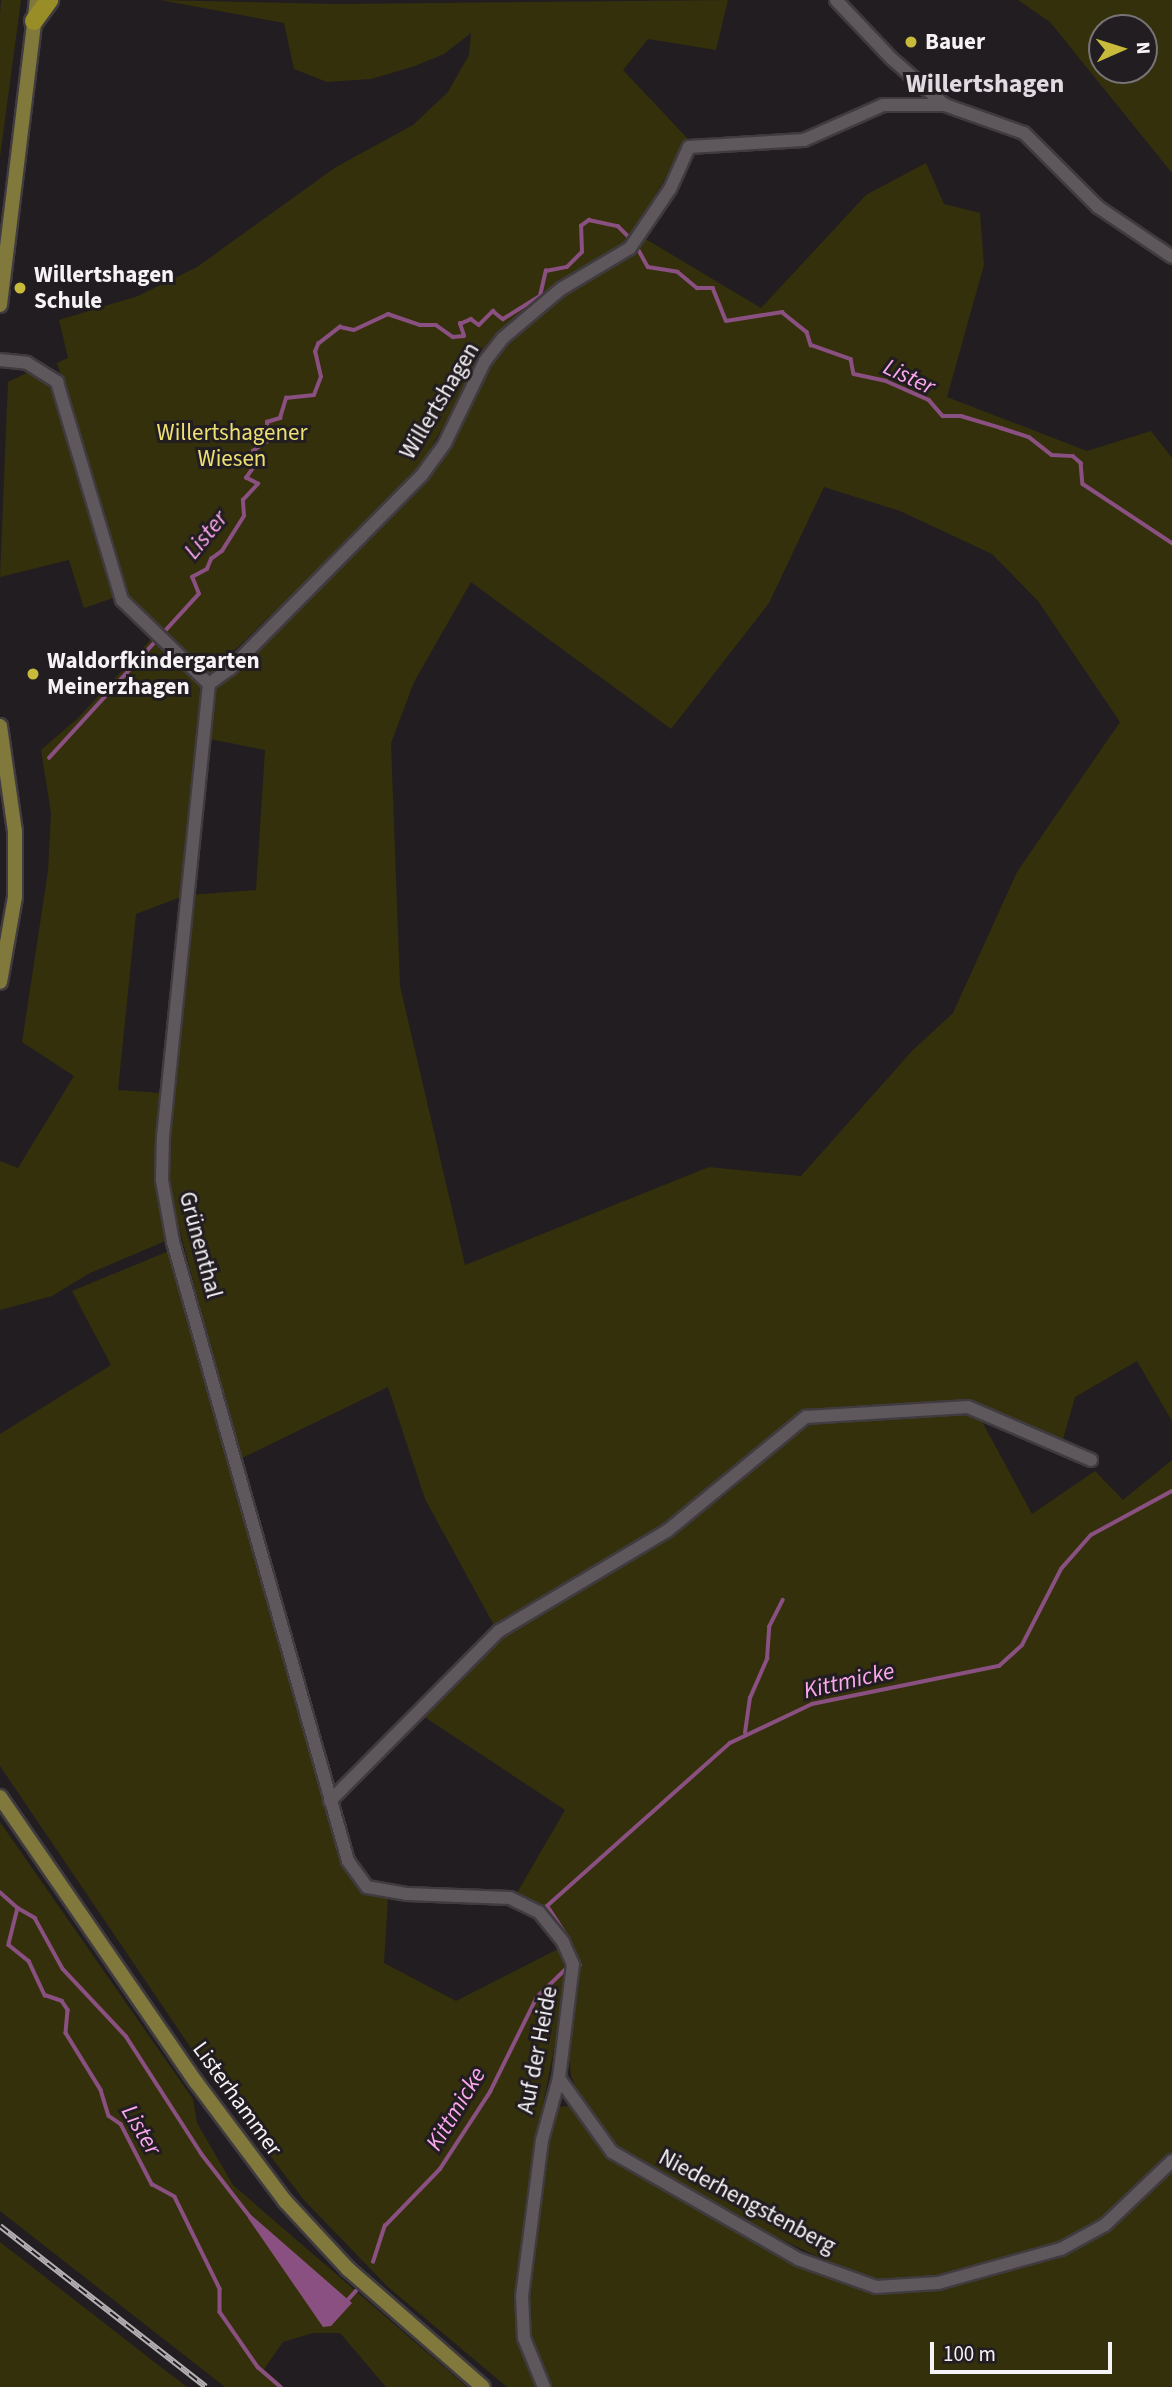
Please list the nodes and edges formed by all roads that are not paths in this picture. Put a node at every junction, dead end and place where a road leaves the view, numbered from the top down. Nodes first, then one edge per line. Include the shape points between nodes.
1 (37, 0) edge
2 (49, 0) edge
3 (836, 0) edge
4 (34, 21) junction
5 (945, 105) junction
6 (1172, 257) edge
7 (0, 305) edge
8 (0, 359) edge
9 (209, 684) junction
10 (0, 726) edge
11 (0, 982) edge
12 (1091, 1460) dead end
13 (0, 1797) edge
14 (330, 1801) junction
15 (559, 2078) junction
16 (1172, 2161) edge
17 (483, 2387) edge
18 (544, 2387) edge

1 - 4 main road
2 - 4 highway
3 - 5 street via 892,59
4 - 7 main road
5 - 6 street via 1024,133 1098,207
5 - 9 street, Willertshagen via 883,105 804,141 690,148 640,237 561,289 503,338 485,361 445,443 422,475
8 - 9 street via 27,363 57,382 122,600
9 - 14 street, Grünenthal via 162,1180 173,1242
10 - 11 main road via 15,831 15,897
12 - 14 street via 968,1407 806,1417 667,1531 499,1631
13 - 17 main road, Listerhammer via 203,2092 285,2201 348,2269
14 - 15 street, Auf der Heide via 348,1861 367,1886 407,1894 510,1898 539,1912 564,1942 573,1964
15 - 16 street, Niederhengstenberg via 612,2152 799,2259 876,2287 938,2283 1061,2249 1105,2225
15 - 18 street, Auf der Heide via 542,2140 522,2297 524,2337

